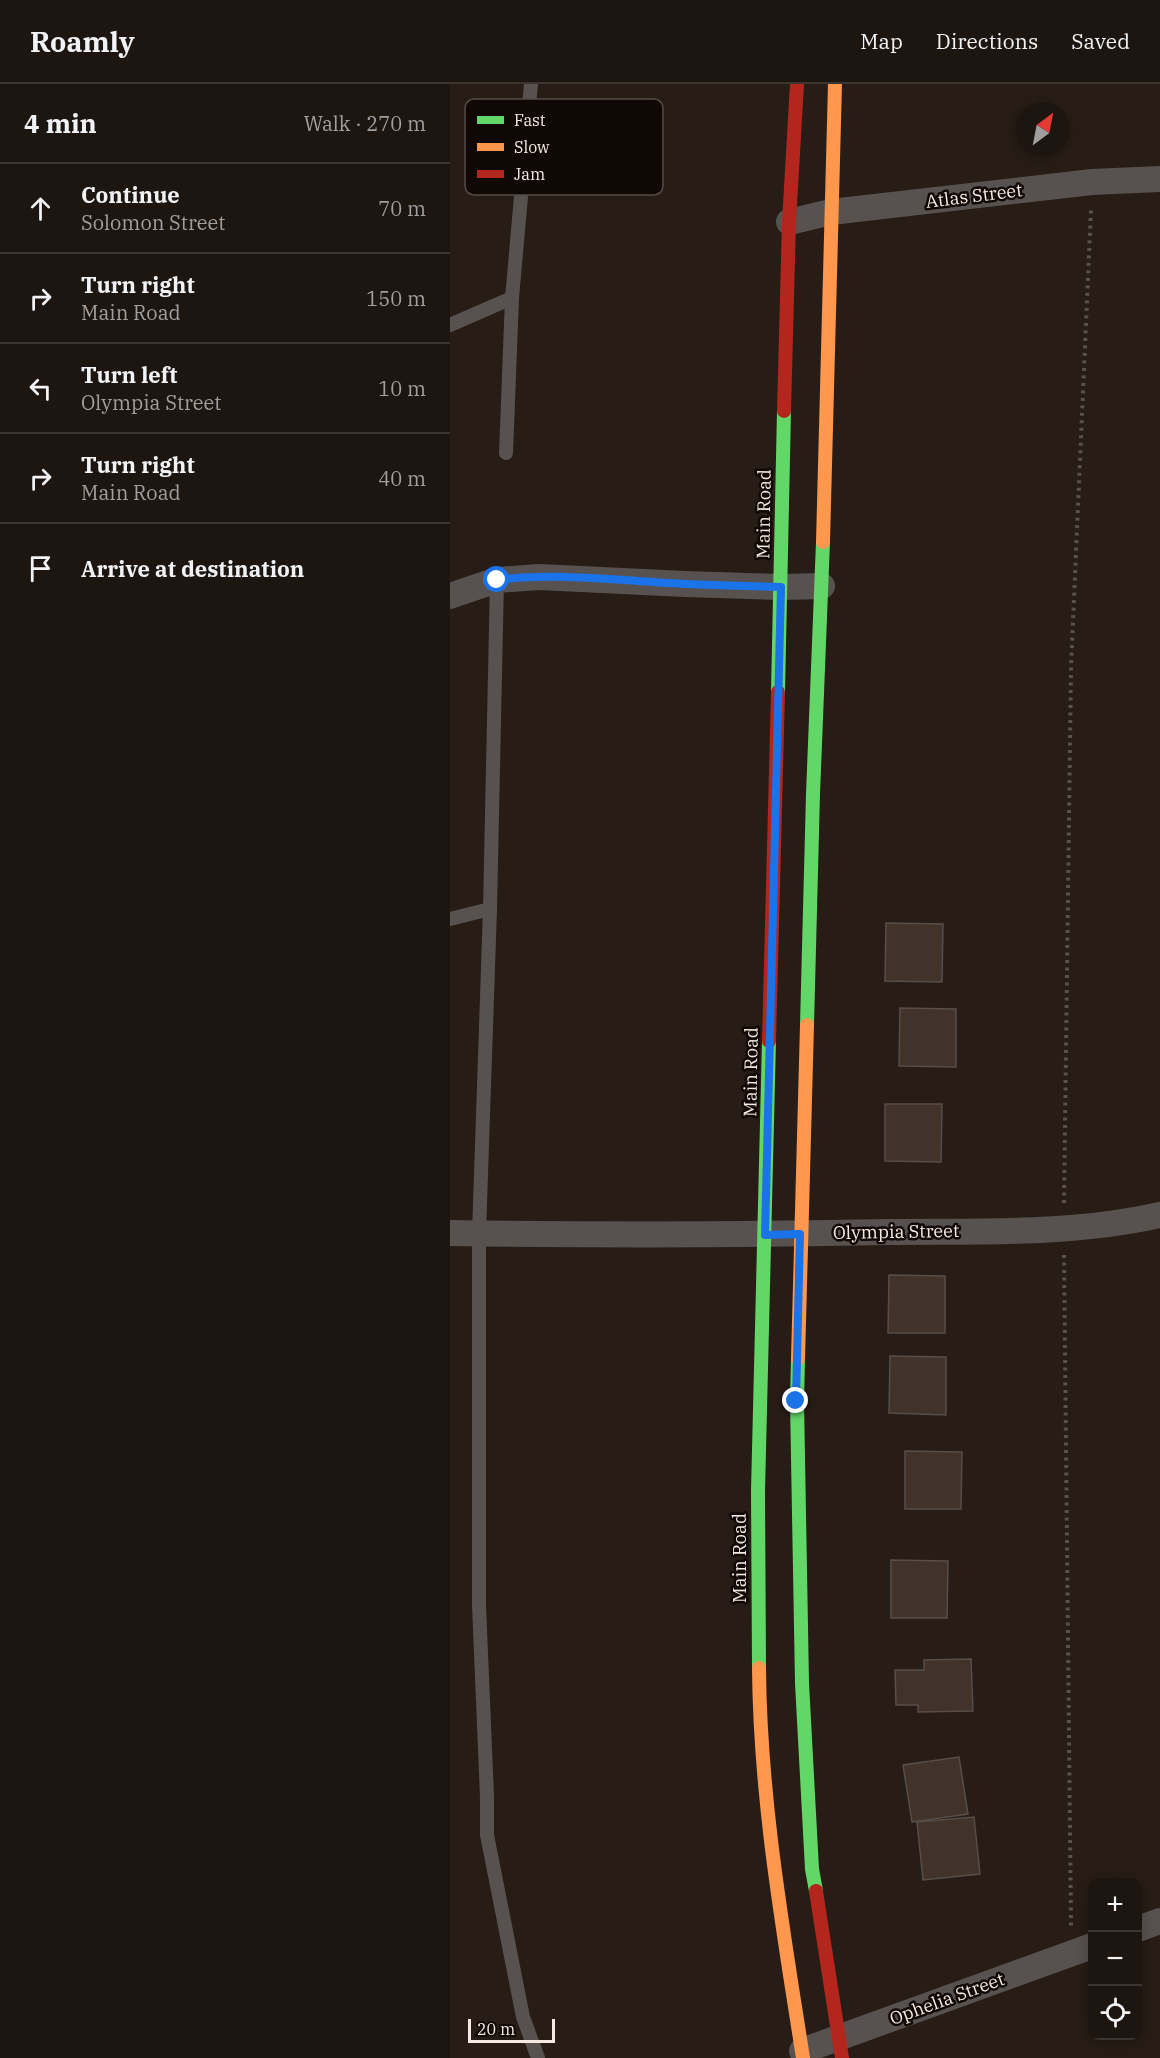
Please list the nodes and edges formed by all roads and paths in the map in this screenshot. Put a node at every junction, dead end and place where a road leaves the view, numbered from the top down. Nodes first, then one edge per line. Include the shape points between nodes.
1 (531, 84) edge
2 (797, 84) edge
3 (835, 84) edge
4 (530, 99) edge
5 (1160, 179) edge
6 (1092, 182) junction
7 (521, 195) edge
8 (831, 212) junction
9 (789, 222) junction
10 (512, 298) junction
11 (450, 325) edge
12 (506, 453) dead end
13 (497, 580) junction
14 (822, 586) junction
15 (781, 587) junction
16 (450, 596) edge
17 (490, 909) junction
18 (450, 920) edge
19 (1160, 1215) edge
20 (1063, 1230) junction
21 (450, 1233) edge
22 (479, 1233) junction
23 (800, 1234) junction
24 (765, 1235) junction
25 (1160, 1921) edge
26 (1142, 1927) edge
27 (1082, 1950) edge
28 (840, 2048) edge
29 (803, 2054) edge
30 (538, 2058) edge

1 - 4 lane
2 - 9 street, Main Road
3 - 8 street
5 - 6 street, Atlas Street
6 - 8 street, Atlas Street
6 - 20 path via 1071,667
7 - 10 lane
8 - 9 street, Atlas Street
8 - 14 street
9 - 15 street, Main Road
10 - 11 lane
10 - 12 lane
13 - 15 street via 583,578
13 - 16 street
13 - 17 lane
14 - 15 street
14 - 23 street
15 - 24 street, Main Road
17 - 18 lane
17 - 22 lane
19 - 20 street, Olympia Street
20 - 23 street, Olympia Street
20 - 27 path
21 - 22 street, Olympia Street
22 - 24 street, Olympia Street
22 - 30 lane via 479,1605 487,1835 523,2018
23 - 24 street, Olympia Street
23 - 28 street via 796,1401 808,1807 812,1869
24 - 29 street, Main Road via 758,1491 759,1686 774,1867
25 - 26 street
27 - 28 street, Ophelia Street
28 - 29 street, Ophelia Street

